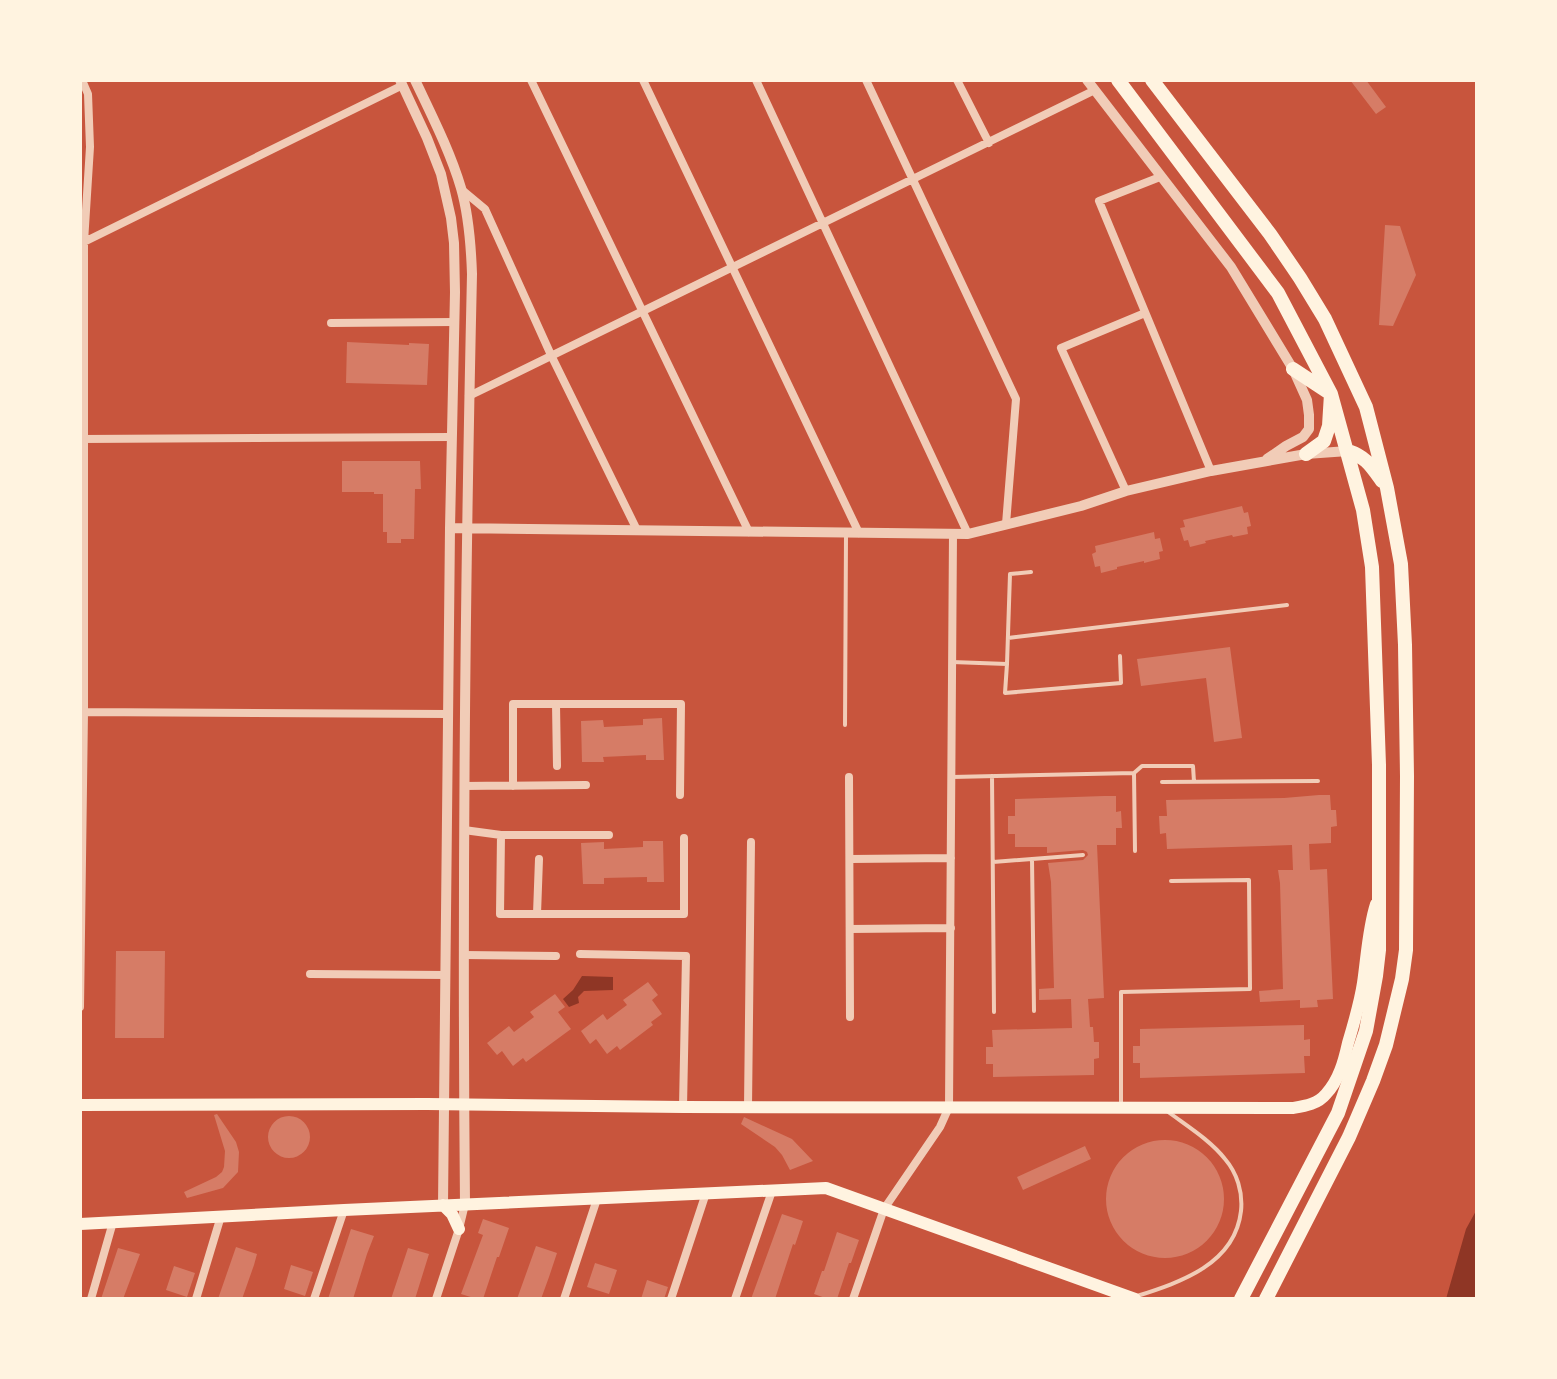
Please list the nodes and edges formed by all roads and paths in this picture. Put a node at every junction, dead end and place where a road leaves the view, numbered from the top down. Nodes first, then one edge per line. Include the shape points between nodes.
1 (82, 80) edge
2 (415, 80) edge
3 (531, 80) edge
4 (643, 80) edge
5 (756, 80) edge
6 (866, 80) edge
7 (957, 80) edge
8 (1087, 80) edge
9 (1118, 80) edge
10 (1152, 80) edge
11 (402, 82) edge
12 (1095, 90) junction
13 (989, 143) junction
14 (1160, 177) junction
15 (913, 179) junction
16 (461, 188) junction
17 (823, 223) junction
18 (84, 242) junction
19 (732, 267) junction
20 (642, 311) junction
21 (1145, 313) junction
22 (454, 322) junction
23 (331, 323) dead end
24 (551, 355) junction
25 (1293, 369) junction
26 (1331, 394) junction
27 (469, 396) junction
28 (451, 437) junction
29 (82, 439) junction
30 (1348, 451) junction
31 (1306, 454) junction
32 (1264, 461) junction
33 (1211, 471) junction
34 (1387, 488) junction
35 (1126, 491) junction
36 (1006, 524) junction
37 (450, 528) junction
38 (466, 528) junction
39 (637, 530) junction
40 (749, 532) junction
41 (846, 533) junction
42 (859, 533) junction
43 (953, 534) junction
44 (968, 534) junction
45 (1031, 572) dead end
46 (1287, 605) dead end
47 (1008, 638) junction
48 (1120, 656) dead end
49 (952, 662) junction
50 (1007, 664) junction
51 (556, 704) junction
52 (82, 712) edge
53 (448, 714) junction
54 (845, 725) dead end
55 (557, 766) dead end
56 (1134, 773) junction
57 (992, 776) junction
58 (849, 777) dead end
59 (952, 777) junction
60 (1318, 781) dead end
61 (1162, 782) dead end
62 (1194, 782) junction
63 (586, 785) dead end
64 (464, 786) junction
65 (513, 786) junction
66 (680, 795) dead end
67 (464, 830) junction
68 (501, 835) junction
69 (609, 835) dead end
70 (684, 838) dead end
71 (751, 842) dead end
72 (1135, 851) dead end
73 (1083, 855) dead end
74 (951, 858) junction
75 (539, 859) dead end
76 (851, 859) junction
77 (1032, 859) junction
78 (993, 862) junction
79 (1171, 881) dead end
80 (1378, 899) junction
81 (537, 914) junction
82 (951, 928) junction
83 (850, 929) junction
84 (580, 954) dead end
85 (464, 955) junction
86 (556, 956) dead end
87 (310, 974) dead end
88 (446, 975) junction
89 (80, 1007) edge
90 (1034, 1011) dead end
91 (994, 1012) dead end
92 (850, 1017) dead end
93 (445, 1104) junction
94 (80, 1105) edge
95 (465, 1105) junction
96 (683, 1107) junction
97 (748, 1107) junction
98 (949, 1107) junction
99 (1121, 1108) junction
100 (1164, 1108) junction
101 (772, 1191) junction
102 (706, 1193) junction
103 (597, 1199) junction
104 (465, 1204) junction
105 (443, 1205) junction
106 (884, 1209) junction
107 (344, 1210) junction
108 (221, 1216) junction
109 (113, 1222) junction
110 (80, 1224) edge
111 (459, 1229) junction
112 (1133, 1298) edge
113 (91, 1299) edge
114 (196, 1299) edge
115 (314, 1299) edge
116 (436, 1299) edge
117 (564, 1299) edge
118 (671, 1299) edge
119 (735, 1299) edge
120 (853, 1299) edge
121 (1241, 1299) edge
122 (1266, 1299) edge

1 - 18 street via 88,94 90,147
2 - 16 street
3 - 20 street
4 - 19 street
5 - 17 street
6 - 15 street
7 - 13 street
8 - 12 street
9 - 26 highway via 1278,293
10 - 34 highway via 1270,234 1325,319 1366,407
11 - 18 street
11 - 22 street via 446,193 454,243
12 - 13 street
12 - 14 street
13 - 15 street
14 - 21 street via 1099,201
14 - 25 street via 1231,267
15 - 17 street
15 - 36 street via 1016,399
16 - 24 street via 485,209
16 - 27 street via 472,274
17 - 19 street
17 - 44 street
18 - 29 street
19 - 20 street
19 - 42 street
20 - 24 street
20 - 40 street
21 - 33 street
21 - 35 street via 1061,348
22 - 23 street
22 - 28 street
24 - 27 street
24 - 39 street
25 - 26 highway
25 - 32 street via 1307,400 1309,429
26 - 30 highway
26 - 31 highway via 1324,441
27 - 38 street
28 - 29 street
28 - 37 street
29 - 52 street
30 - 31 street
30 - 34 highway via 1367,461
30 - 80 highway via 1372,567
31 - 32 street
32 - 33 street
33 - 35 street
34 - 122 highway via 1401,564 1405,645 1407,912 1402,979 1373,1081
35 - 36 street
36 - 44 street
37 - 38 street
37 - 53 street
38 - 39 street
38 - 64 street
39 - 40 street
40 - 41 street
41 - 42 street
41 - 54 lane
42 - 43 street
43 - 44 street
43 - 49 street
45 - 47 lane via 1010,574
46 - 47 lane
47 - 50 lane
48 - 50 lane via 1121,683 1005,693
49 - 50 lane
49 - 59 street
51 - 55 street
51 - 65 street via 513,704
51 - 66 street via 681,704
52 - 53 street
52 - 89 street
53 - 88 street
56 - 57 lane
56 - 62 lane via 1142,766 1193,766
56 - 72 lane
57 - 59 lane
57 - 78 lane
58 - 76 street
59 - 74 street
60 - 62 lane
61 - 62 lane
63 - 65 street
64 - 65 street
64 - 67 street
67 - 68 street
67 - 85 street
68 - 69 street
68 - 81 street via 500,914
70 - 81 street via 684,914
71 - 97 street
73 - 77 lane
74 - 76 street
74 - 82 street
75 - 81 street
76 - 83 street
77 - 78 lane
77 - 90 lane
78 - 91 lane
79 - 99 lane via 1249,880 1250,989 1121,992
80 - 100 main road via 1357,1012 1343,1063 1325,1096 1293,1108
80 - 121 highway via 1376,976 1358,1060 1338,1113
82 - 83 street
82 - 98 street
83 - 92 street
84 - 96 street via 686,956
85 - 86 street
85 - 95 street
87 - 88 street
88 - 93 street
93 - 94 main road
93 - 95 main road
93 - 105 street
95 - 96 main road
95 - 104 street
96 - 97 main road
97 - 98 main road
98 - 99 main road
98 - 106 street
99 - 100 main road
100 - 112 lane via 1226,1159 1238,1180 1240,1220 1233,1239 1214,1261 1183,1281
101 - 102 main road
101 - 106 main road via 826,1188
101 - 119 street
102 - 103 main road
102 - 118 street
103 - 104 main road
103 - 117 street
104 - 105 main road
104 - 111 street
105 - 107 main road
105 - 111 main road
106 - 112 main road
106 - 120 street
107 - 108 main road
107 - 115 street
108 - 109 main road
108 - 114 street
109 - 110 main road
109 - 113 street
111 - 116 street

